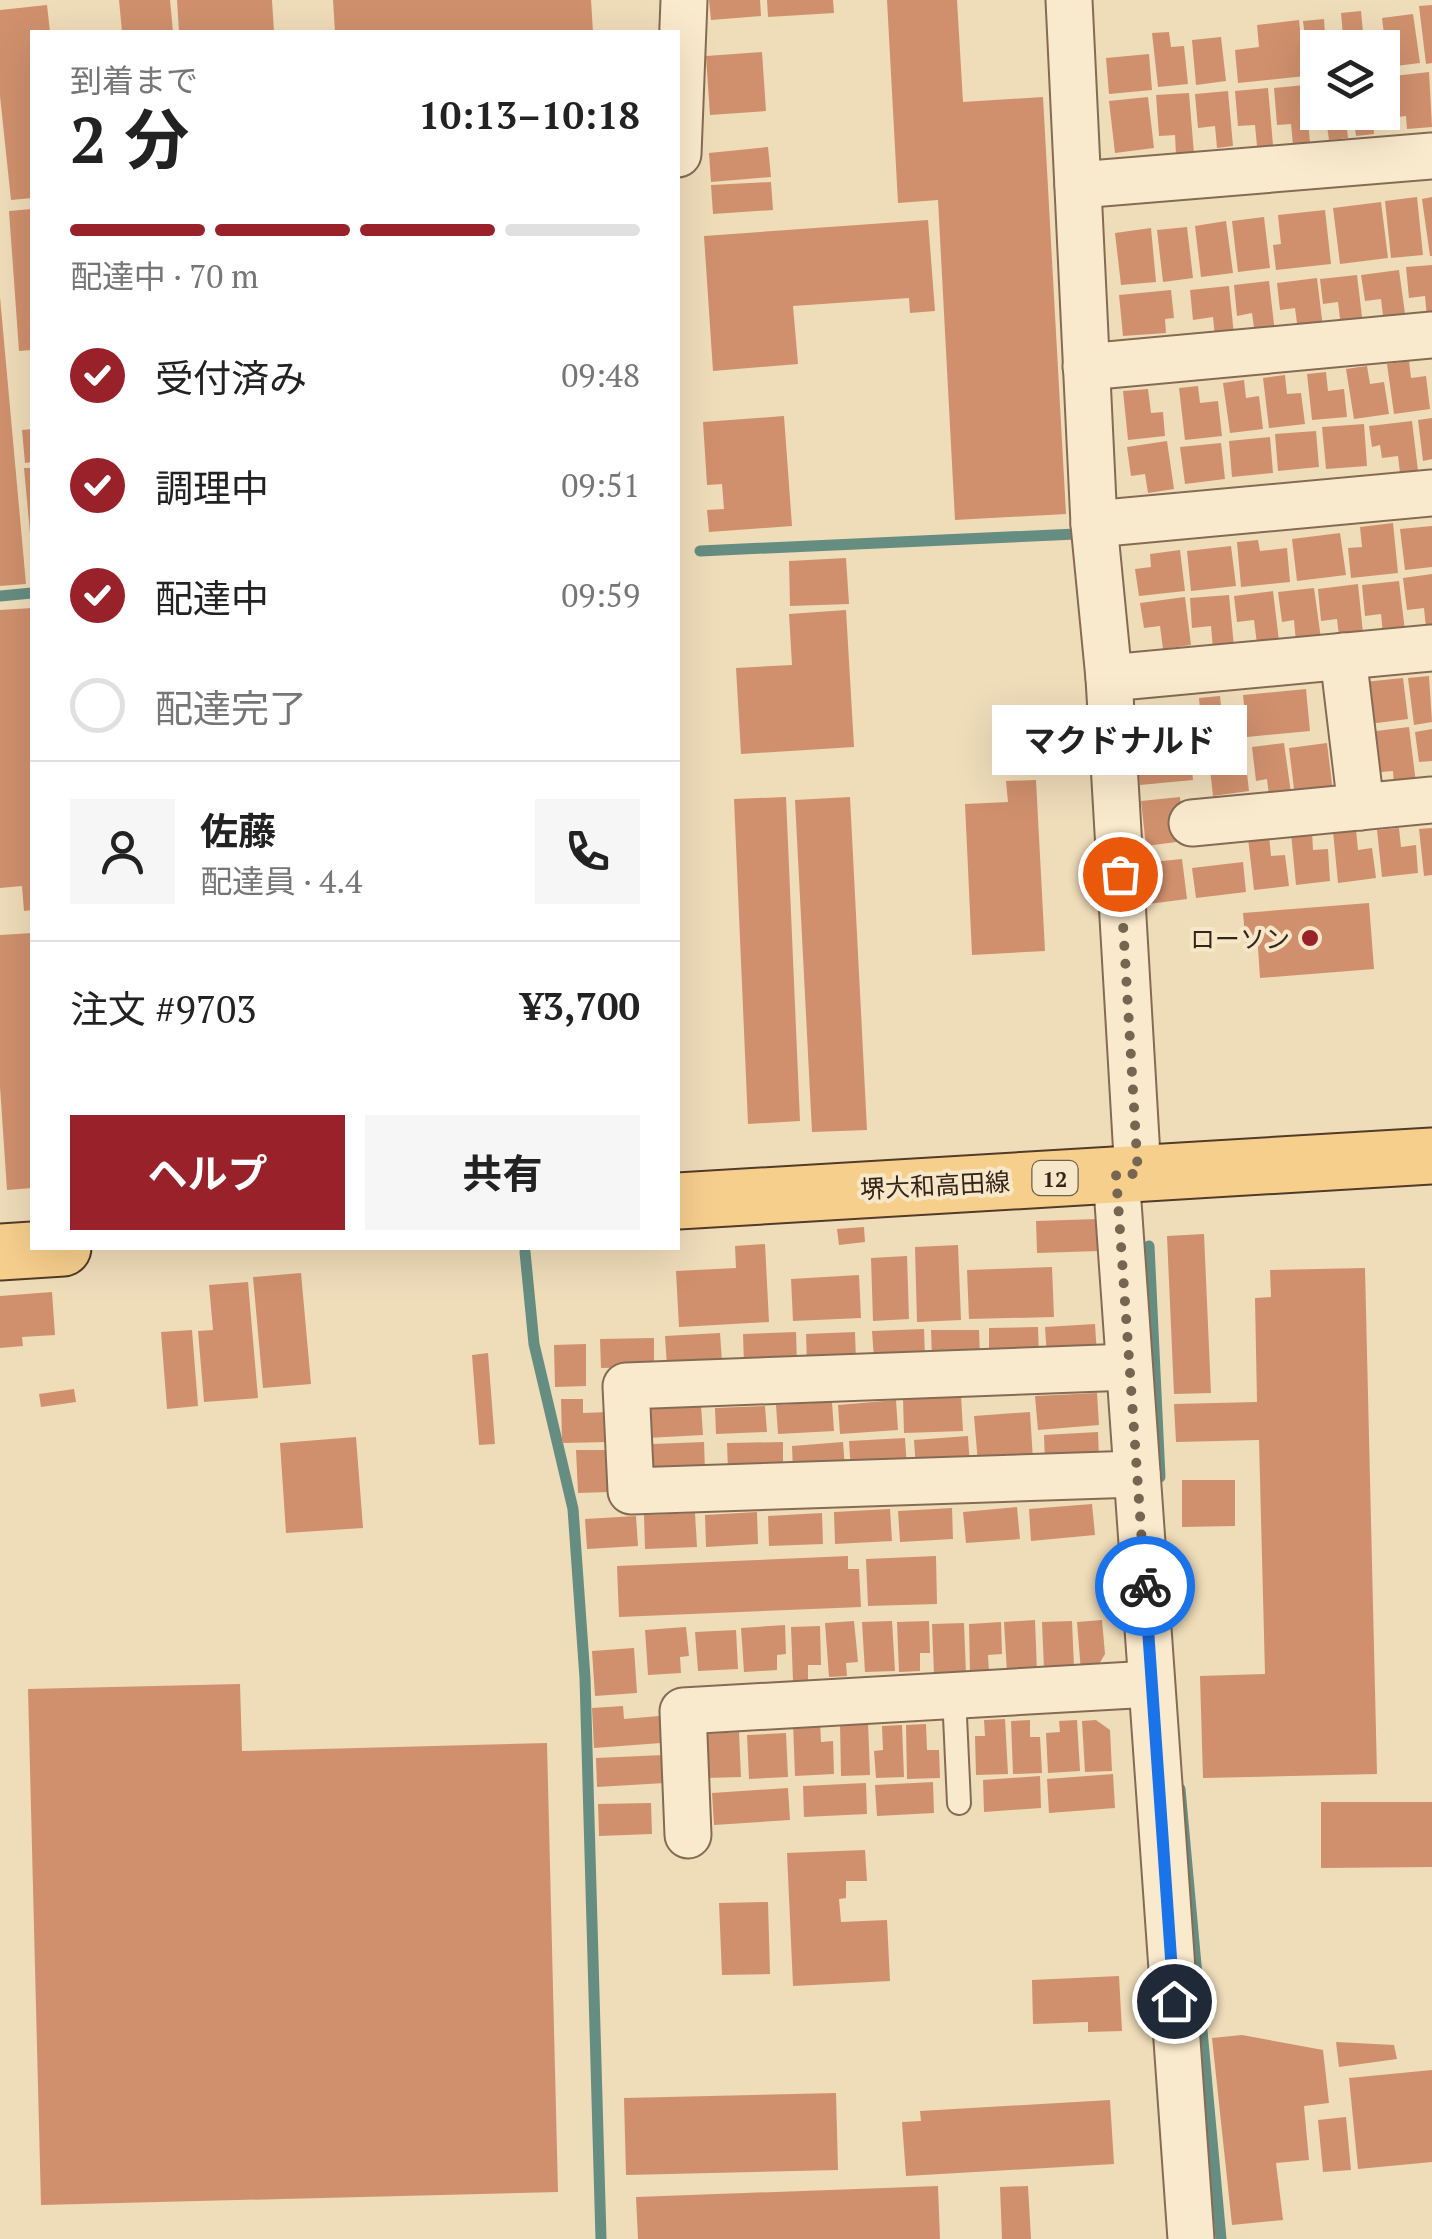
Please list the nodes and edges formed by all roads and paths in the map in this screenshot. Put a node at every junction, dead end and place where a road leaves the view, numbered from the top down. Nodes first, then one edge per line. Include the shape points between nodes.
1 (684, 0) edge
2 (1080, 1) edge
3 (680, 103) edge
4 (1432, 156) edge
5 (1078, 185) junction
6 (1432, 336) edge
7 (1086, 367) junction
8 (1432, 493) edge
9 (1094, 524) junction
10 (1432, 648) edge
11 (1344, 656) junction
12 (1109, 678) junction
13 (1432, 800) edge
14 (1361, 807) junction
15 (1192, 823) dead end
16 (1432, 1156) edge
17 (1127, 1174) junction
18 (680, 1201) edge
19 (32, 1250) edge
20 (0, 1252) edge
21 (1129, 1367) junction
22 (1137, 1474) junction
23 (1152, 1684) junction
24 (954, 1695) junction
25 (960, 1803) dead end
26 (688, 1835) dead end
27 (1190, 2239) edge

1 - 3 street
2 - 5 street
4 - 5 street
5 - 7 street
6 - 7 street
7 - 9 street
8 - 9 street
9 - 12 street
10 - 11 street
11 - 12 street
11 - 14 street
12 - 17 street
13 - 14 street
14 - 15 street
16 - 17 main road, 堺大和高田線 / 12
17 - 18 main road, 堺大和高田線 / 12
17 - 21 street
19 - 20 main road
21 - 22 street
21 - 22 street via 626,1386 632,1491
22 - 23 street
23 - 24 street
23 - 27 street
24 - 25 lane
24 - 26 street via 683,1711

